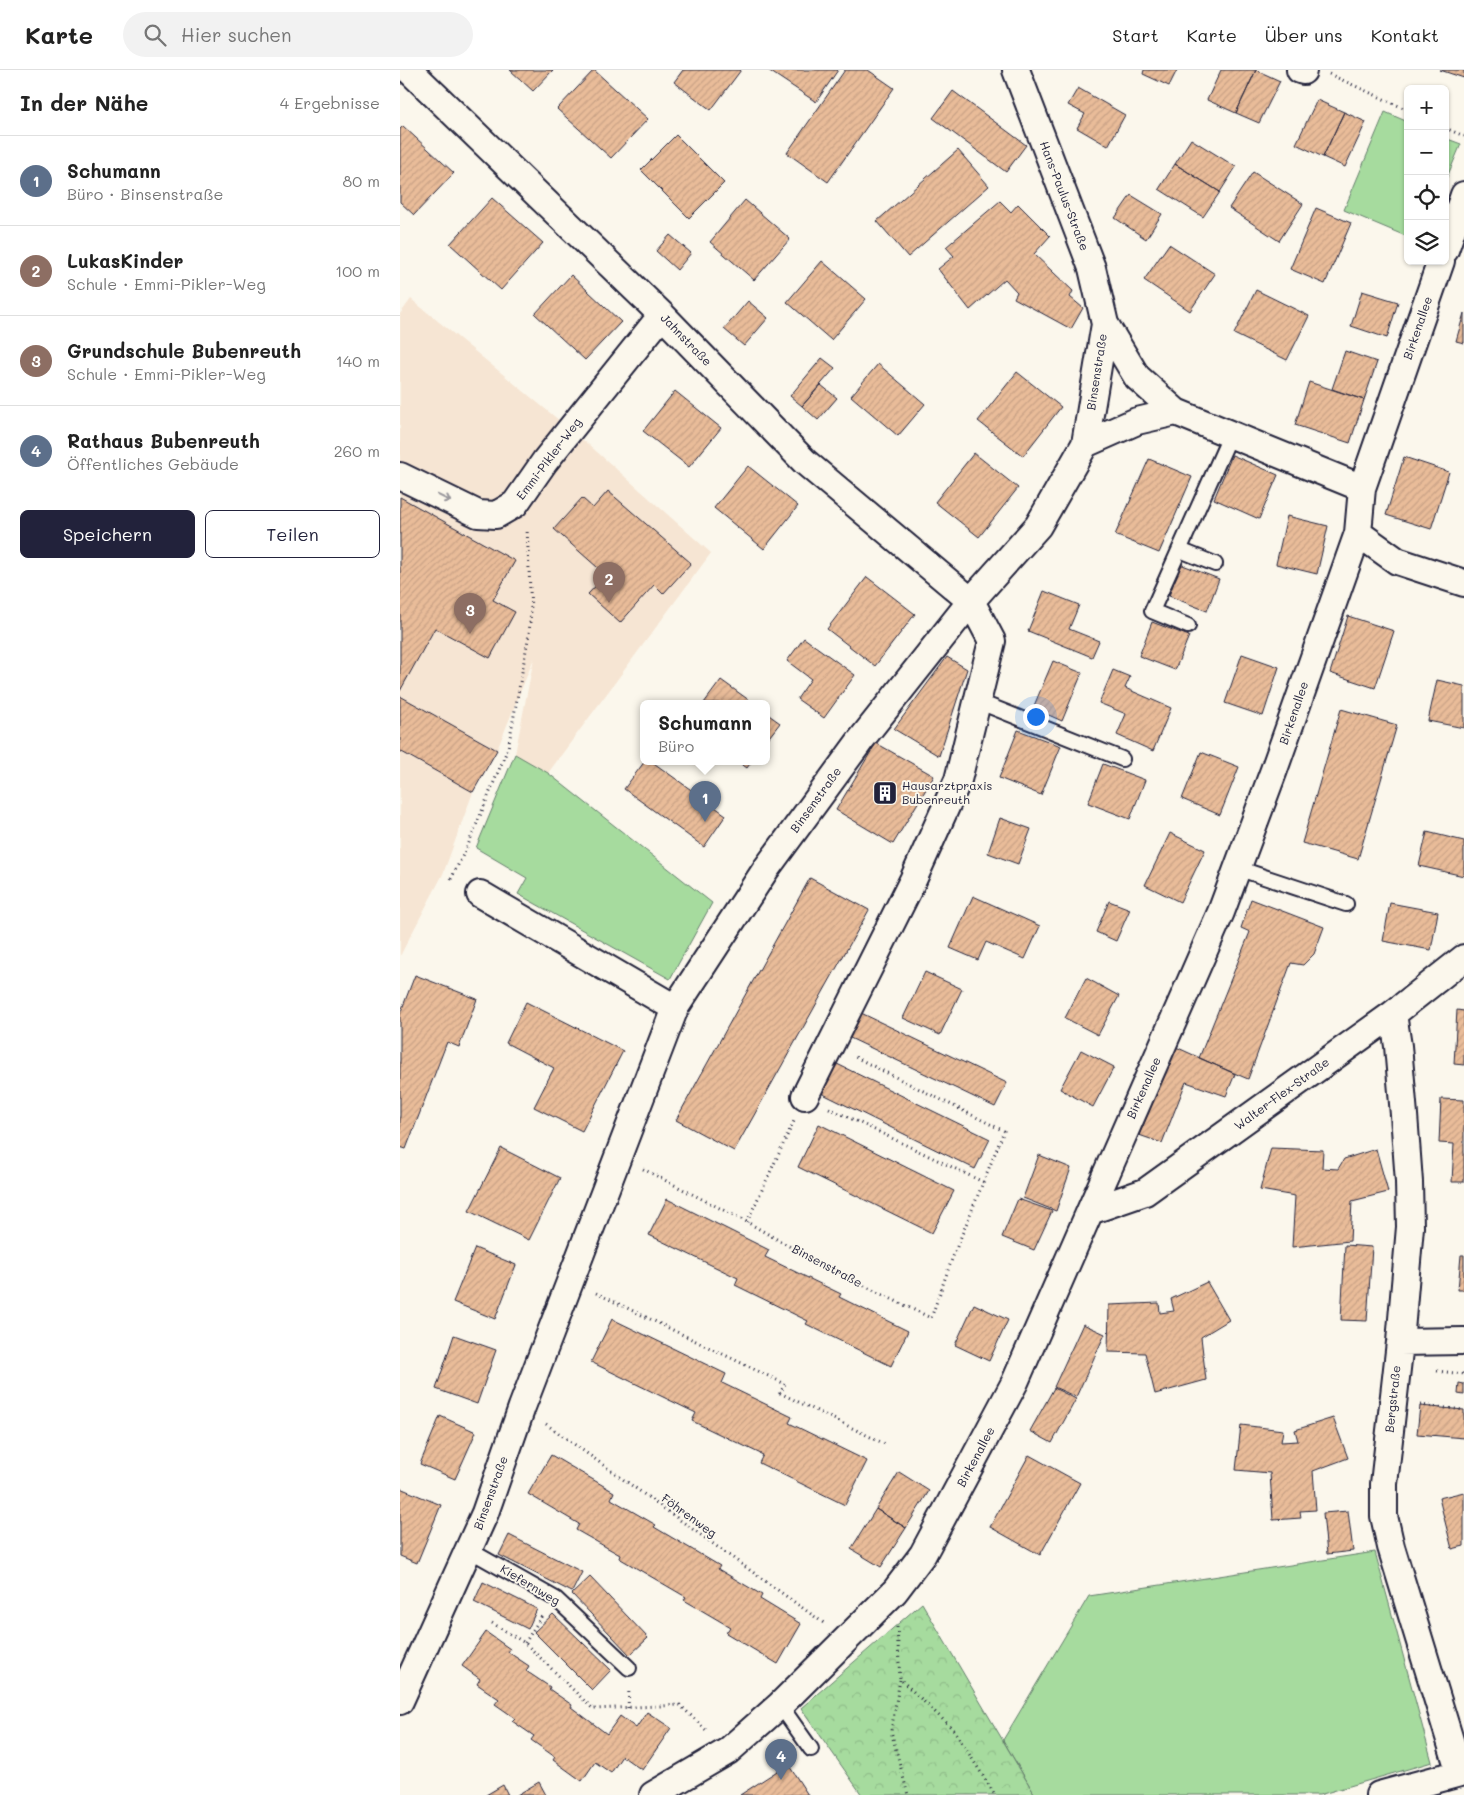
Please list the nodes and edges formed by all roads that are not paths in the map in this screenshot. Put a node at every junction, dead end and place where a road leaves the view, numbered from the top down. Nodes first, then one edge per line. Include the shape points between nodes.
1 (409, 70) edge
2 (1016, 70) edge
3 (1464, 195) edge
4 (1449, 238) edge
5 (1440, 265) edge
6 (662, 315) junction
7 (1105, 324) junction
8 (1176, 412) junction
9 (1231, 434) junction
10 (1085, 444) junction
11 (400, 476) edge
12 (1362, 488) junction
13 (1358, 533) junction
14 (1180, 550) junction
15 (1215, 564) dead end
16 (1464, 583) edge
17 (971, 601) junction
18 (1188, 626) dead end
19 (977, 702) junction
20 (1122, 760) dead end
21 (1237, 868) junction
22 (480, 894) dead end
23 (1346, 904) dead end
24 (1464, 958) edge
25 (675, 1008) junction
26 (1393, 1014) junction
27 (805, 1096) road end
28 (1090, 1211) junction
29 (1464, 1341) edge
30 (1400, 1342) junction
31 (469, 1550) junction
32 (629, 1668) dead end
33 (400, 1701) edge
34 (780, 1705) junction
35 (811, 1749) dead end
36 (1462, 1773) edge
37 (653, 1795) edge
38 (1379, 1795) edge

1 - 6 street, Jahnstraße
2 - 7 street, Hans-Paulus-Straße via 1092,268
3 - 4 street
5 - 12 street, Birkenallee
11 -> 6 street, Emmi-Pikler-Weg via 478,514 496,515 515,504
6 - 17 street, Jahnstraße via 805,462
7 - 8 street, Binsenstraße via 1137,377
7 - 10 street, Binsenstraße
8 - 9 street, Binsenstraße
8 - 10 street via 1137,421
9 - 12 street, Binsenstraße
9 - 14 lane
10 - 17 street, Binsenstraße via 1038,526
12 - 13 street, Birkenallee
13 - 16 street via 1397,560
13 - 21 street, Birkenallee
14 - 15 lane
14 - 18 lane via 1152,611
17 - 19 street via 992,641
17 - 25 street, Binsenstraße via 860,741 766,869
19 - 20 lane
19 - 27 street via 958,780 913,880
21 - 23 lane
21 - 28 street, Birkenallee via 1221,912
22 - 25 street
24 - 26 street, Walter-Flex-Straße
25 - 31 street, Binsenstraße
26 - 28 street, Walter-Flex-Straße via 1145,1192
26 - 30 street, Bergstraße via 1409,1182 1410,1227
28 - 34 street, Birkenallee via 1015,1382 924,1554 895,1591
29 - 30 street
30 - 36 street, Bergstraße via 1384,1484 1384,1516
31 - 32 lane, Kiefernweg via 556,1599
31 - 33 street, Binsenstraße
34 - 35 lane
34 - 37 street, Birkenallee via 728,1751
36 - 38 street

